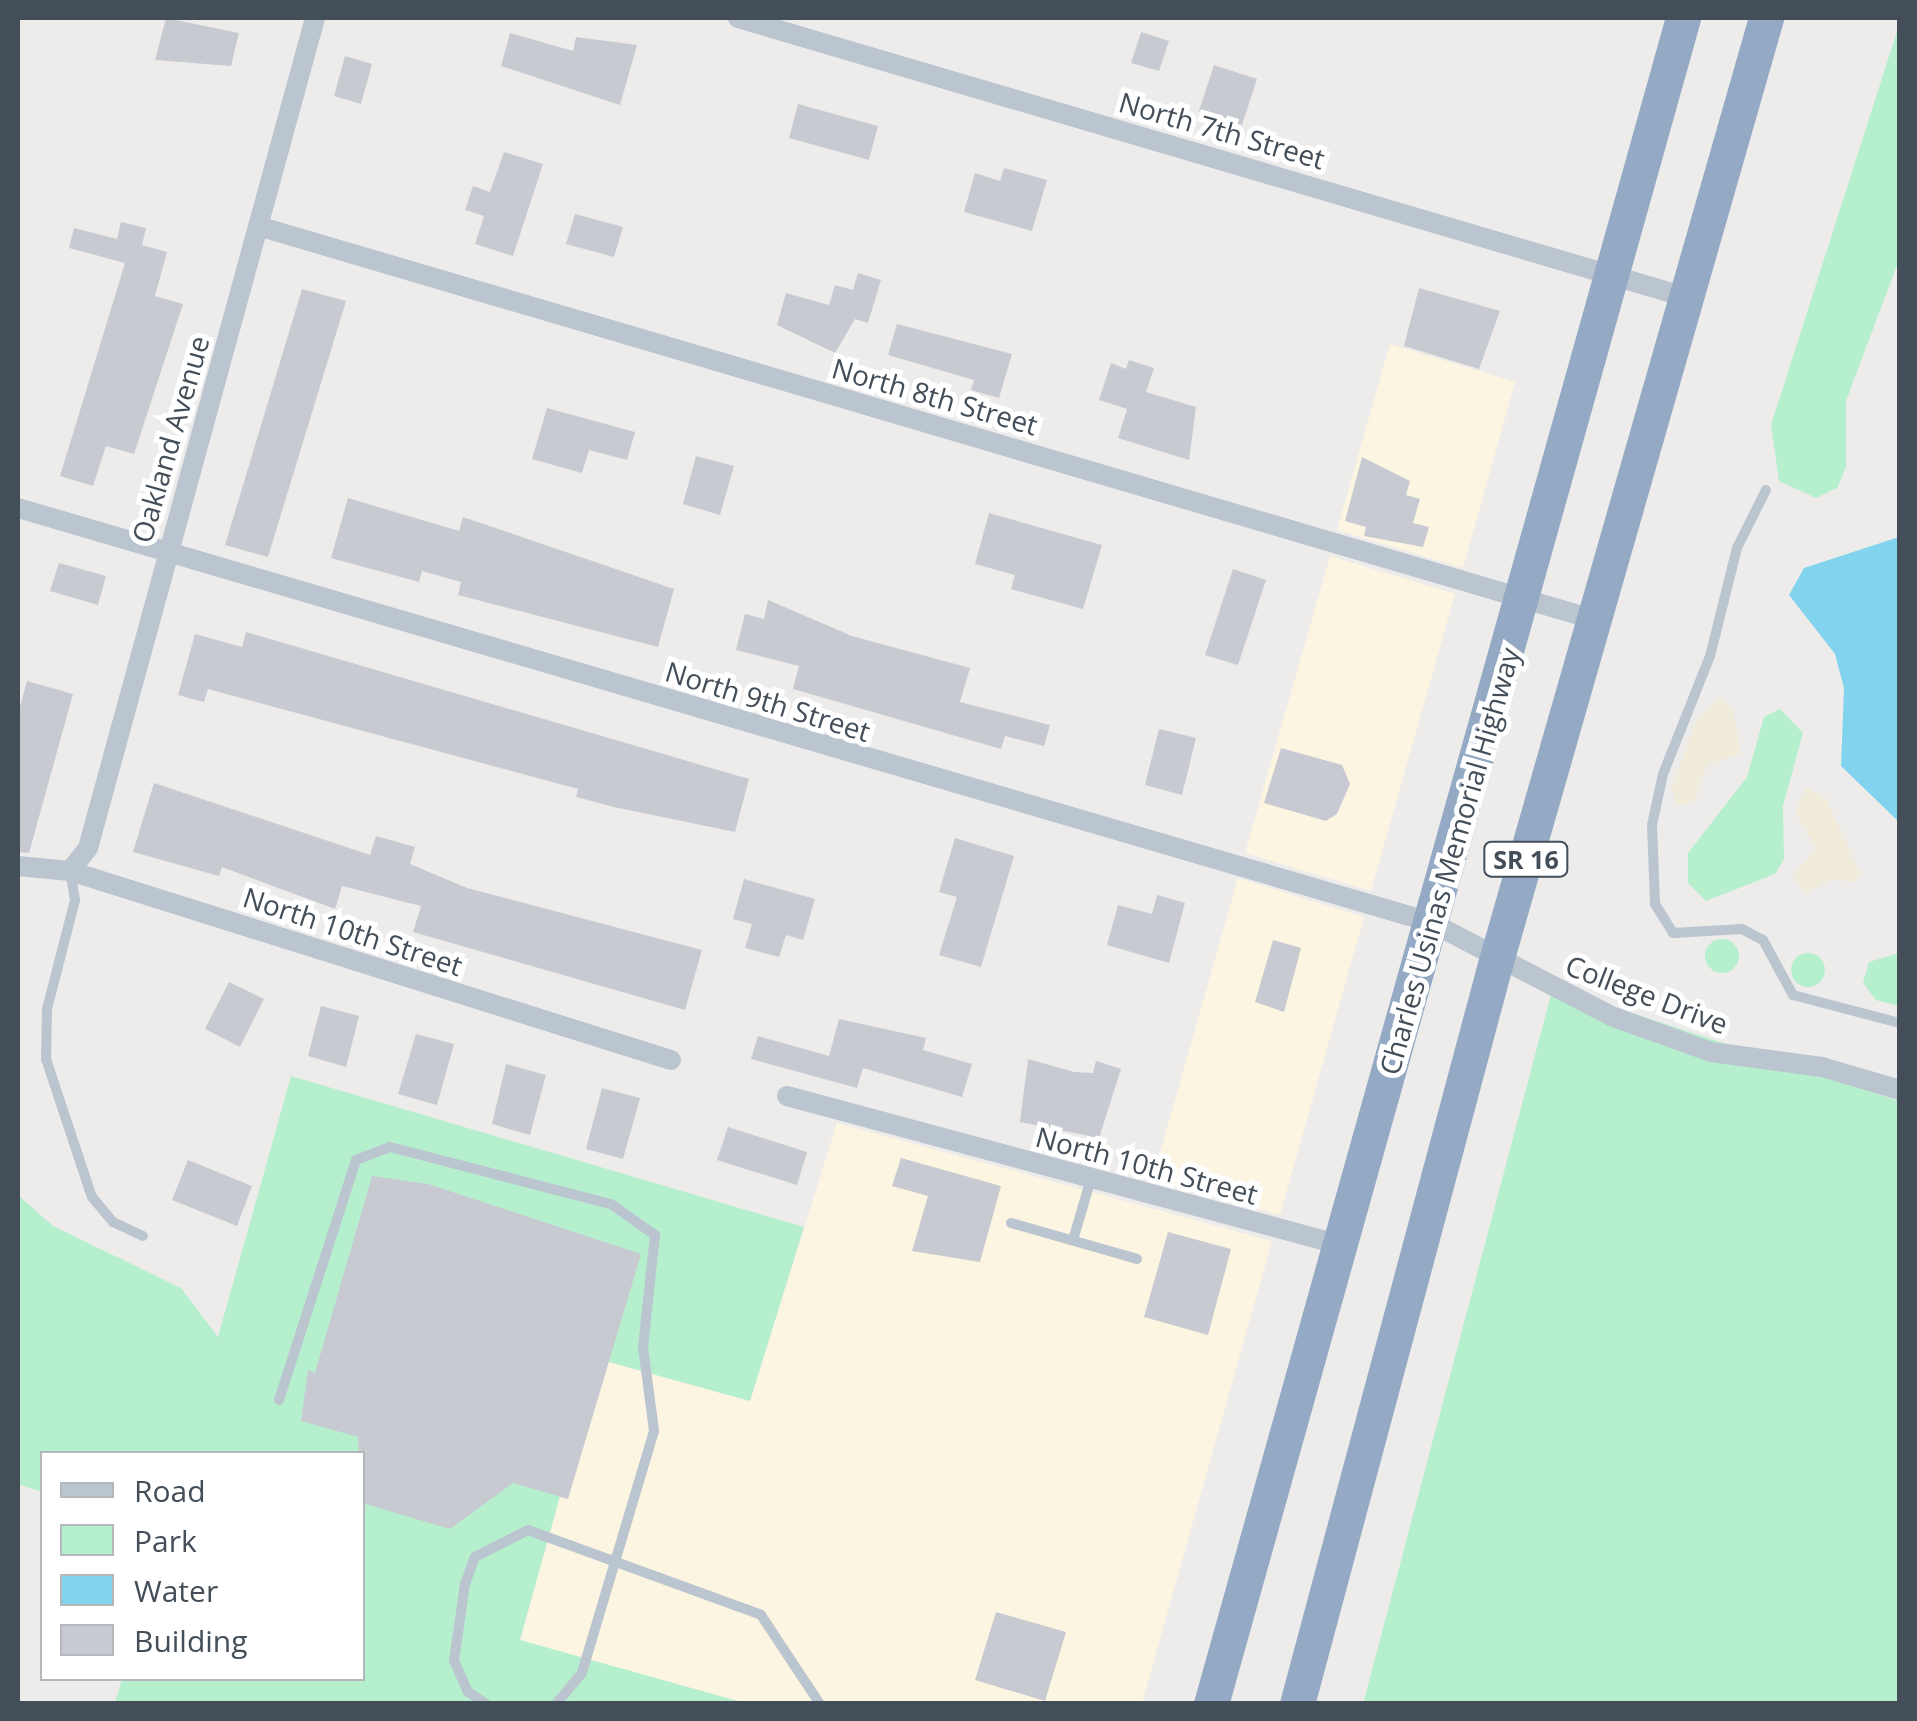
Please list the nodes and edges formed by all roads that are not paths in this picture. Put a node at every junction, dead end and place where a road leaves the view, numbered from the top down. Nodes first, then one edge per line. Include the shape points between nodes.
1 (315, 18) edge
2 (738, 18) edge
3 (1683, 18) edge
4 (1766, 18) edge
5 (258, 226) junction
6 (1612, 275) junction
7 (1690, 298) junction
8 (1766, 490) dead end
9 (18, 508) edge
10 (168, 549) junction
11 (1523, 600) junction
12 (1596, 620) junction
13 (18, 866) edge
14 (70, 870) junction
15 (1430, 922) junction
16 (1496, 960) junction
17 (1900, 1023) edge
18 (671, 1060) dead end
19 (1900, 1090) edge
20 (787, 1096) dead end
21 (1090, 1179) junction
22 (1011, 1223) dead end
23 (143, 1236) dead end
24 (1073, 1240) junction
25 (1340, 1245) junction
26 (1136, 1259) dead end
27 (279, 1400) dead end
28 (616, 1566) junction
29 (486, 1704) edge
30 (556, 1704) edge
31 (820, 1704) edge
32 (1211, 1704) edge
33 (1297, 1704) edge

1 - 5 street, Oakland Avenue
2 - 6 street, North 7th Street
3 - 6 highway, Charles Usinas Memorial Highway / SR 16
4 - 7 highway, SR 16
5 - 10 street, Oakland Avenue
5 - 11 street, North 8th Street
6 - 7 street, North 7th Street
6 - 11 highway, Charles Usinas Memorial Highway / SR 16
7 - 12 highway, SR 16
8 - 17 lane via 1737,548 1710,656 1660,787 1655,904 1673,933 1742,929 1763,940 1792,995
9 - 10 street, North 9th Street
10 - 14 street, Oakland Avenue via 88,848
10 - 15 street, North 9th Street
11 - 12 street, North 8th Street
11 - 15 highway, Charles Usinas Memorial Highway / SR 16
12 - 16 highway, SR 16
13 - 14 street, North 10th Street
14 - 18 street, North 10th Street
14 - 23 lane via 74,900 47,1009 46,1058 92,1197 113,1222
15 - 16 street, North 9th Street
15 - 25 highway, Charles Usinas Memorial Highway / SR 16
16 - 19 street, College Drive via 1711,1052 1822,1067
16 - 33 highway, SR 16
20 - 21 street, North 10th Street
21 - 24 lane
21 - 25 street, North 10th Street
22 - 24 lane
24 - 26 lane
25 - 32 highway, Charles Usinas Memorial Highway / SR 16
27 - 28 lane via 356,1160 390,1146 611,1204 654,1236 656,1276 642,1347 654,1430
28 - 29 lane via 528,1530 474,1557 454,1661 468,1692
28 - 30 lane via 582,1673
28 - 31 lane via 761,1616

